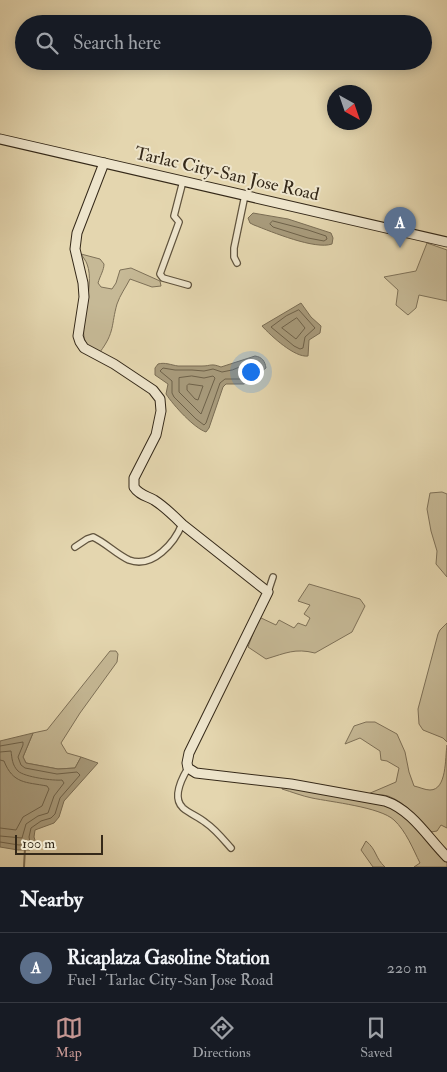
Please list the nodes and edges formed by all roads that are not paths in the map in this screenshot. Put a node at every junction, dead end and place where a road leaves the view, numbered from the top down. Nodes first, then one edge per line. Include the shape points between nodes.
1 (0, 139) edge
2 (104, 163) junction
3 (182, 181) junction
4 (244, 195) junction
5 (447, 242) edge
6 (237, 264) dead end
7 (188, 285) dead end
8 (182, 524) junction
9 (75, 547) dead end
10 (273, 577) dead end
11 (268, 592) junction
12 (188, 768) junction
13 (231, 848) dead end
14 (447, 857) edge

1 - 2 street, Tarlac City-San Jose Road
2 - 3 street, Tarlac City-San Jose Road
2 - 8 street via 75,244 84,297 78,340 84,348 159,395 161,411 156,435 136,473 134,485 138,492 164,507
3 - 4 street, Tarlac City-San Jose Road
3 - 7 street via 174,216 179,222 160,274 163,278
4 - 5 street, Tarlac City-San Jose Road
4 - 6 street via 234,248
8 - 9 street via 170,546 142,561 130,560 93,537
8 - 11 street
10 - 11 street
11 - 12 street via 189,753
12 - 13 street via 181,781 180,804 207,823
12 - 14 street via 196,773 291,784 385,800 408,814

